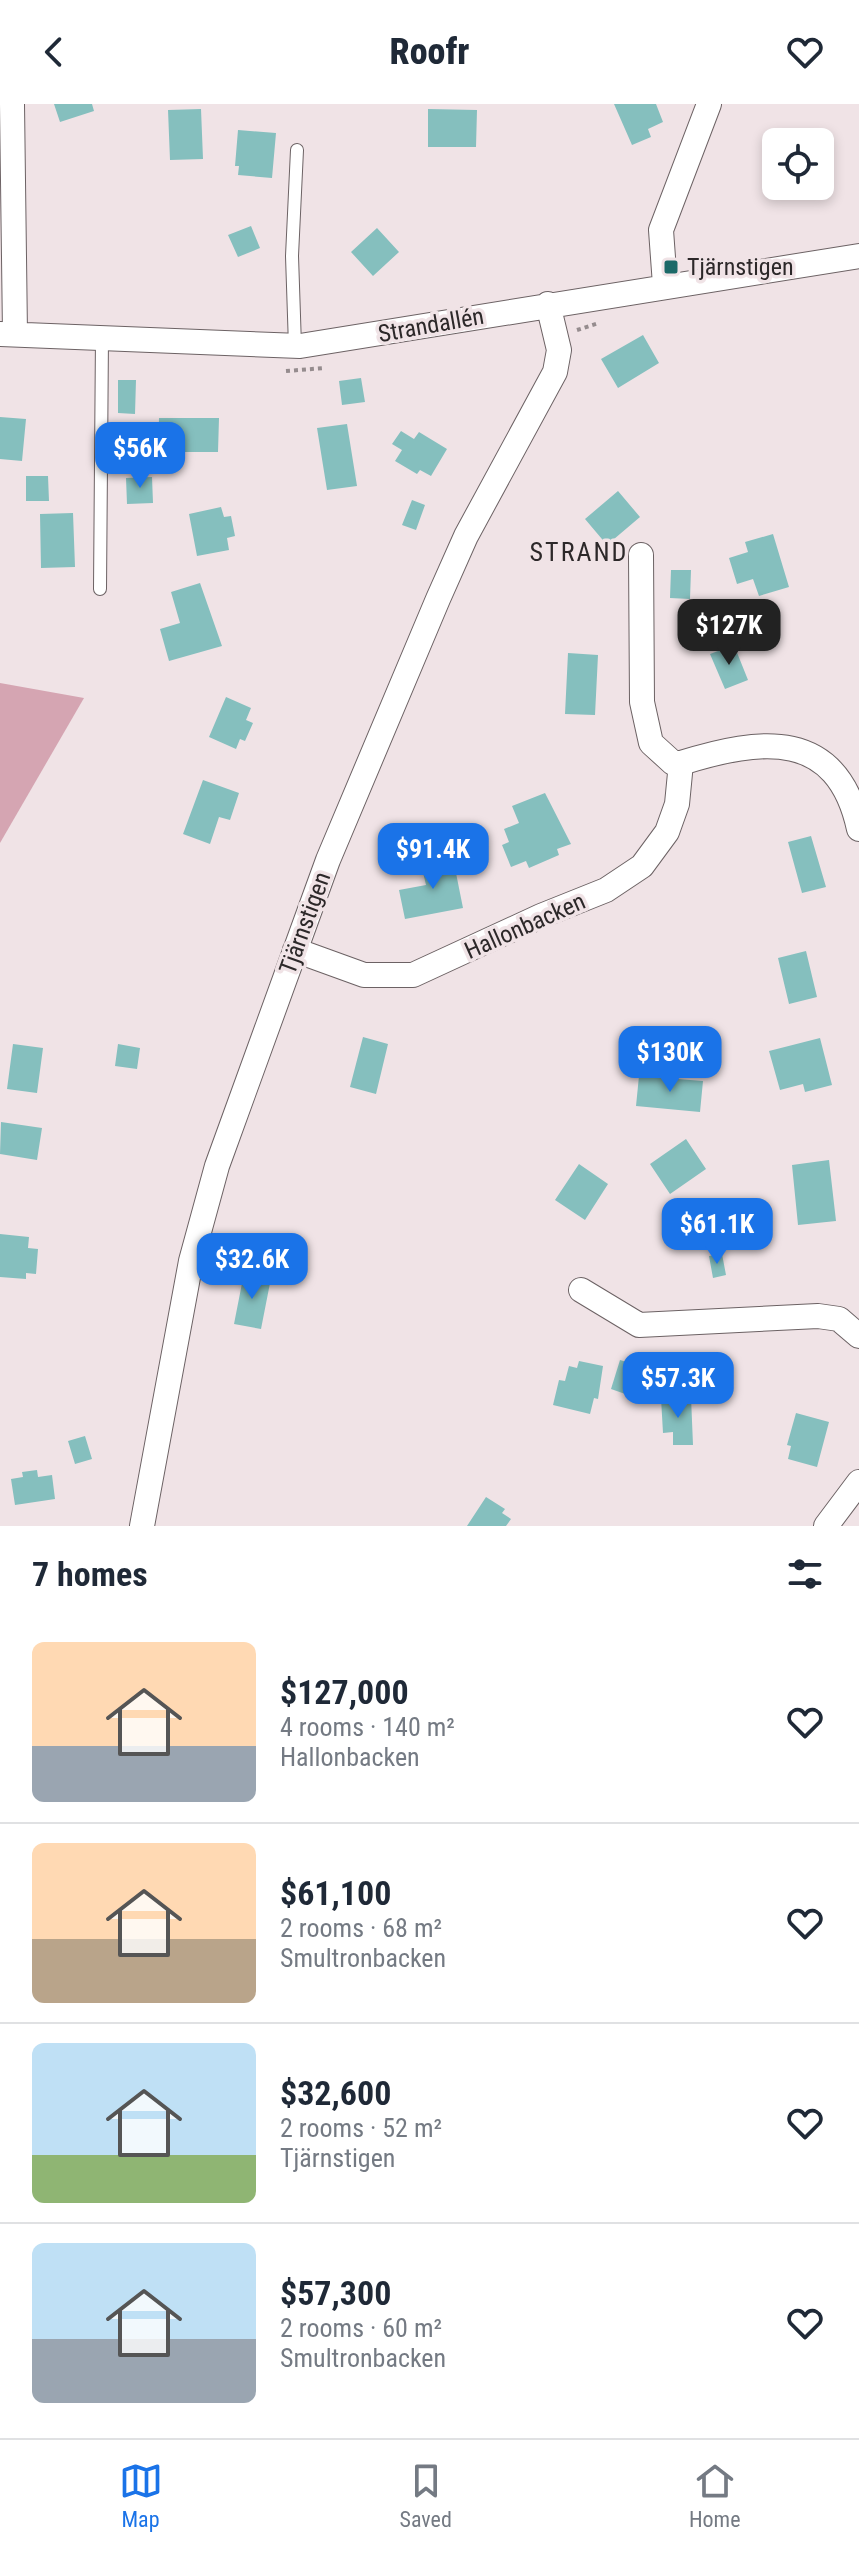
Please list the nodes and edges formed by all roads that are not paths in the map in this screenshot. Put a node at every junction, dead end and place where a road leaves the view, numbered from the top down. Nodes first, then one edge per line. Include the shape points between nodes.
1 (12, 104) edge
2 (709, 104) edge
3 (297, 150) dead end
4 (859, 256) edge
5 (665, 285) junction
6 (548, 304) junction
7 (7, 334) edge
8 (102, 336) junction
9 (295, 346) junction
10 (641, 555) dead end
11 (100, 589) dead end
12 (681, 763) junction
13 (859, 829) edge
14 (295, 950) junction
15 (581, 1290) dead end
16 (859, 1336) edge
17 (859, 1482) edge
18 (142, 1526) edge
19 (826, 1526) edge

1 - 7 street
2 - 5 street via 661,230
3 - 9 lane
4 - 5 street, Strandallén
5 - 6 street, Strandallén
6 - 9 street, Strandallén
6 - 14 street, Tjärnstigen via 559,350 555,372 473,522 438,599
7 - 8 street, Strandallén
8 - 9 street, Strandallén
8 - 11 lane
10 - 12 street via 642,702 651,743 673,763
12 - 13 street via 727,749 779,746 811,753 836,771
12 - 14 street, Hallonbacken via 677,804 667,832 642,866 606,890 413,975 364,975
14 - 18 street, Tjärnstigen via 199,1224
15 - 16 street via 639,1325 818,1316 839,1319
17 - 19 street

